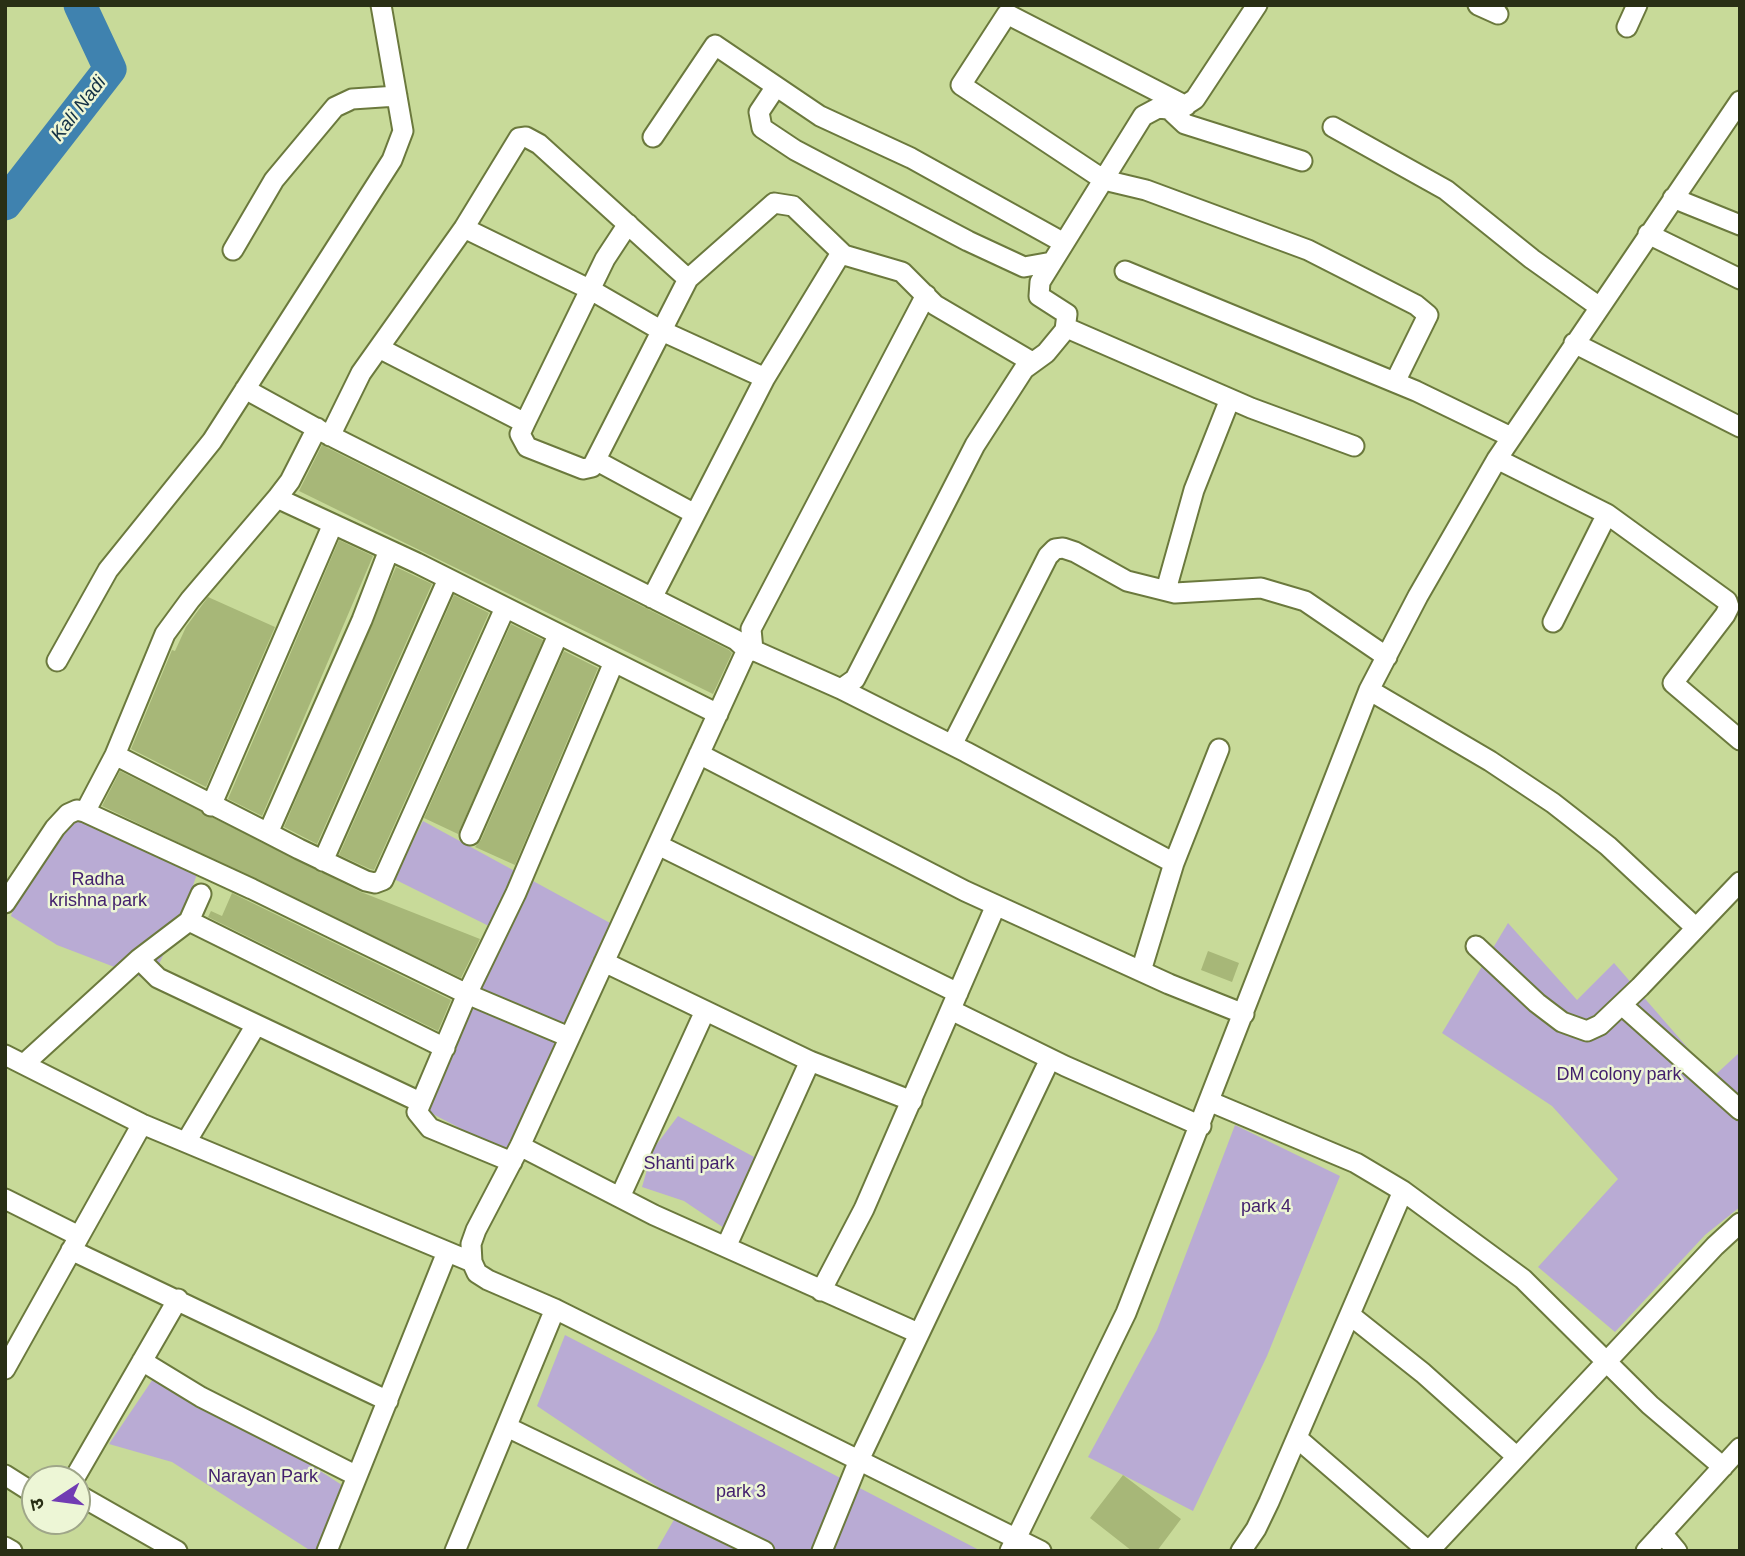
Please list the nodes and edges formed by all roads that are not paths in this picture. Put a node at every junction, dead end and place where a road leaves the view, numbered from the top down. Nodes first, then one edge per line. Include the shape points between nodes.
1 (380, 5) edge
2 (1256, 5) edge
3 (1478, 5) edge
4 (1637, 5) edge
5 (1498, 14) dead end
6 (1627, 27) dead end
7 (775, 88) junction
8 (397, 96) junction
9 (1740, 101) edge
10 (1178, 108) junction
11 (1333, 127) dead end
12 (653, 137) dead end
13 (1302, 161) dead end
14 (1104, 180) junction
15 (1673, 198) junction
16 (628, 224) junction
17 (1740, 225) edge
18 (464, 228) junction
19 (1648, 234) junction
20 (1064, 243) junction
21 (233, 250) dead end
22 (844, 255) junction
23 (1052, 262) junction
24 (1125, 271) dead end
25 (688, 279) junction
26 (1740, 279) edge
27 (591, 290) junction
28 (926, 295) junction
29 (1598, 306) junction
30 (1065, 330) junction
31 (662, 331) junction
32 (1574, 343) junction
33 (379, 348) junction
34 (1032, 362) junction
35 (765, 378) junction
36 (1395, 382) junction
37 (245, 389) junction
38 (1230, 399) junction
39 (525, 423) junction
40 (1740, 427) edge
41 (323, 432) junction
42 (1511, 437) junction
43 (1354, 446) dead end
44 (1497, 459) junction
45 (597, 461) junction
46 (277, 498) junction
47 (1607, 513) junction
48 (695, 514) junction
49 (333, 524) junction
50 (389, 550) junction
51 (448, 579) junction
52 (1166, 590) junction
53 (652, 598) junction
54 (505, 608) junction
55 (1553, 622) dead end
56 (558, 635) junction
57 (750, 651) junction
58 (1387, 657) junction
59 (57, 661) dead end
60 (614, 662) junction
61 (841, 689) junction
62 (1369, 690) junction
63 (718, 714) junction
64 (1737, 733) edge
65 (951, 745) junction
66 (1219, 749) dead end
67 (699, 754) junction
68 (115, 755) junction
69 (211, 806) junction
70 (85, 812) junction
71 (268, 834) junction
72 (470, 835) dead end
73 (658, 845) junction
74 (323, 861) junction
75 (1174, 863) junction
76 (1740, 882) edge
77 (201, 894) dead end
78 (5, 903) edge
79 (996, 905) junction
80 (189, 921) junction
81 (1696, 928) junction
82 (1476, 946) dead end
83 (139, 959) junction
84 (604, 962) junction
85 (1141, 971) junction
86 (467, 994) junction
87 (955, 1002) junction
88 (1622, 1005) junction
89 (705, 1011) junction
90 (1244, 1014) junction
91 (256, 1025) junction
92 (569, 1037) junction
93 (445, 1048) junction
94 (5, 1055) edge
95 (1049, 1059) junction
96 (810, 1061) junction
97 (24, 1065) junction
98 (912, 1101) junction
99 (420, 1102) junction
100 (1211, 1102) junction
101 (1740, 1110) edge
102 (142, 1124) junction
103 (1201, 1126) junction
104 (186, 1142) junction
105 (516, 1154) junction
106 (1403, 1191) junction
107 (620, 1197) junction
108 (5, 1199) edge
109 (1740, 1223) edge
110 (75, 1243) junction
111 (726, 1247) junction
112 (447, 1252) junction
113 (472, 1262) junction
114 (821, 1291) junction
115 (178, 1299) junction
116 (555, 1309) junction
117 (1350, 1315) junction
118 (918, 1333) junction
119 (1606, 1360) junction
120 (142, 1361) junction
121 (5, 1369) edge
122 (388, 1401) junction
123 (507, 1427) junction
124 (1297, 1438) junction
125 (1740, 1448) edge
126 (1517, 1457) junction
127 (859, 1460) junction
128 (82, 1465) edge
129 (1723, 1467) junction
130 (5, 1475) edge
131 (357, 1476) junction
132 (21, 1485) edge
133 (91, 1502) edge
134 (1662, 1533) junction
135 (1014, 1544) edge
136 (5, 1547) edge
137 (12, 1551) edge
138 (177, 1551) edge
139 (327, 1551) edge
140 (455, 1551) edge
141 (764, 1551) edge
142 (822, 1551) edge
143 (1041, 1551) edge
144 (1241, 1551) edge
145 (1429, 1551) edge
146 (1646, 1551) edge
147 (1677, 1551) edge

1 - 8 street
2 - 10 street via 1195,99
3 - 5 street
4 - 6 street
7 - 12 street via 715,45
7 - 20 street
7 - 23 street via 759,112 762,128 795,150 1024,267
8 - 21 street via 352,99 335,107 274,180
8 - 37 street via 403,131 392,160
9 - 15 street
10 - 13 street via 1185,124
10 - 14 street via 1158,108 1143,116
10 - 14 street via 1007,14 961,85
11 - 29 street via 1446,190
14 - 20 street
14 - 36 street via 1146,190 1308,250 1416,305 1428,316
15 - 17 street
15 - 19 street
16 - 18 street via 526,136 519,138
16 - 25 street
16 - 27 street
18 - 27 street
18 - 33 street
19 - 26 street
19 - 29 street
20 - 23 street
22 - 25 street via 793,206 774,203
22 - 28 street via 902,272
22 - 35 street via 831,267
23 - 30 street via 1039,296 1067,314
24 - 36 street
25 - 31 street
27 - 31 street
27 - 39 street
28 - 34 street via 952,316
28 - 57 street via 751,629
29 - 32 street
30 - 34 street
30 - 38 street
31 - 35 street
31 - 45 street
32 - 40 street
32 - 42 street
33 - 39 street
33 - 41 street
34 - 61 street via 975,445 855,679
35 - 48 street
36 - 42 street
37 - 41 street
37 - 59 street via 189,473 107,570
38 - 43 street
38 - 52 street via 1194,490
39 - 45 street via 520,434 527,447 583,469
41 - 46 street
41 - 53 street
42 - 44 street
44 - 47 street
44 - 58 street
45 - 48 street
46 - 49 street
46 - 68 street via 165,635
47 - 55 street
47 - 64 street via 1727,601 1725,615 1672,682
48 - 53 street
49 - 50 street
49 - 69 street
50 - 51 street
50 - 71 street
51 - 54 street
51 - 74 street
52 - 58 street via 1261,588 1283,594 1304,601
52 - 65 street via 1127,581 1075,552 1055,549
53 - 57 street
54 - 56 street
54 - 74 street via 383,880 366,881
56 - 60 street
56 - 72 street
57 - 61 street
57 - 63 street
58 - 62 street
60 - 63 street
60 - 86 street via 516,893
61 - 65 street
62 - 81 street via 1553,803 1608,846
62 - 90 street
63 - 67 street
65 - 75 street
66 - 75 street
67 - 73 street
67 - 79 street
68 - 69 street
68 - 70 street
69 - 71 street
70 - 78 street via 68,814 55,828
70 - 86 street
71 - 74 street
73 - 84 street
73 - 87 street
75 - 85 street
76 - 81 street
77 - 80 street
79 - 85 street
79 - 87 street
80 - 83 street
80 - 93 street
81 - 88 street
82 - 88 street via 1537,1003 1577,1029 1587,1031 1600,1025
83 - 91 street via 158,978
83 - 97 street
84 - 89 street
84 - 92 street
85 - 90 street
86 - 92 street
86 - 93 street
87 - 95 street
87 - 98 street
88 - 101 street
89 - 96 street
89 - 107 street
90 - 100 street
91 - 99 street
91 - 104 street
92 - 105 street
93 - 99 street
94 - 97 street
95 - 103 street
95 - 118 street
96 - 98 street
96 - 111 street
97 - 102 street
98 - 114 street
99 - 105 street via 417,1112 430,1128
100 - 103 street
100 - 106 street via 1356,1163
102 - 104 street
102 - 110 street
103 - 135 street via 1126,1312
104 - 112 street
105 - 107 street
105 - 113 street via 476,1230
106 - 117 street
106 - 119 street via 1522,1279
107 - 111 street
108 - 110 street
109 - 119 street
110 - 115 street
110 - 121 street
111 - 114 street
112 - 113 street
112 - 122 street
113 - 116 street via 477,1273 488,1280
114 - 118 street
115 - 120 street
115 - 122 street
116 - 123 street
116 - 127 street
117 - 124 street
117 - 126 street
118 - 127 street
119 - 126 street
119 - 129 street via 1650,1405
120 - 128 street
120 - 131 street via 201,1397
122 - 131 street
123 - 140 street
123 - 141 street
124 - 144 street via 1256,1529
124 - 145 street
125 - 129 street
126 - 145 street
127 - 135 street
127 - 142 street
129 - 134 street
130 - 132 street
131 - 139 street
133 - 138 street
134 - 146 street
134 - 147 street
135 - 143 street
136 - 137 street

